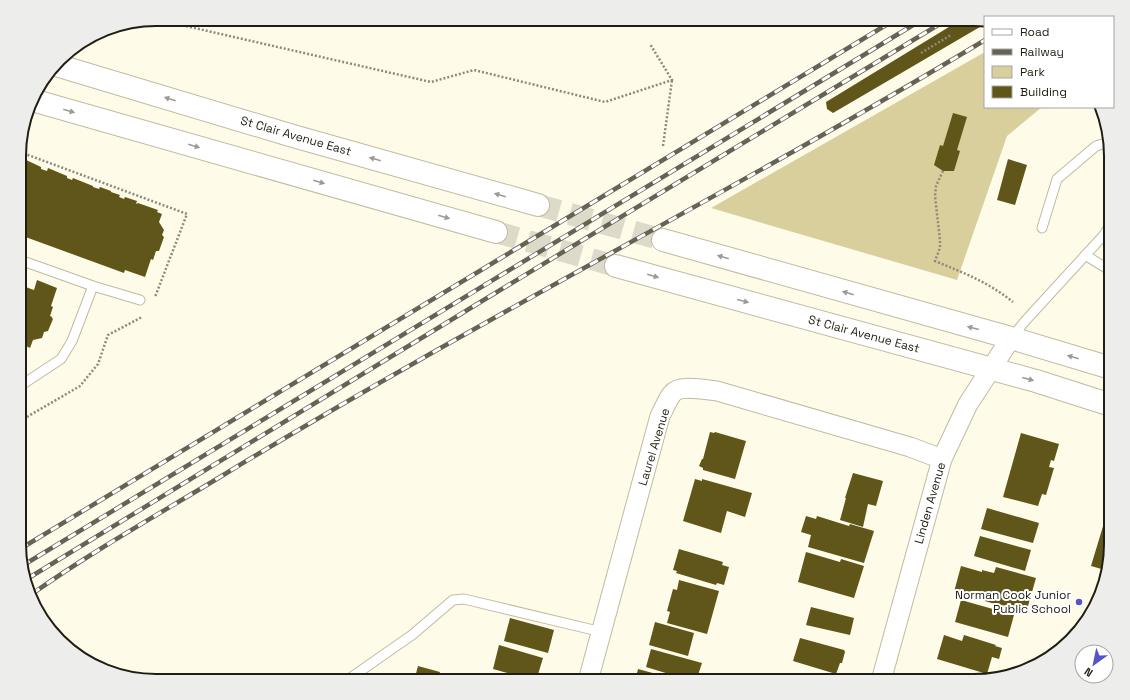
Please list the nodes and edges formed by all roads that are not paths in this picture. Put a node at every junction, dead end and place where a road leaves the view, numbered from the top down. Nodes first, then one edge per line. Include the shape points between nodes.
1 (62, 67) edge
2 (38, 102) edge
3 (1104, 144) edge
4 (538, 206) tunnel mouth
5 (1042, 228) dead end
6 (496, 232) tunnel mouth
7 (1104, 234) edge
8 (663, 240) tunnel mouth
9 (1085, 255) junction
10 (26, 262) edge
11 (616, 266) tunnel mouth
12 (1104, 267) edge
13 (93, 286) junction
14 (140, 300) dead end
15 (1011, 338) junction
16 (1104, 366) edge
17 (990, 369) junction
18 (26, 382) edge
19 (1104, 403) edge
20 (942, 459) junction
21 (602, 632) junction
22 (356, 674) edge
23 (590, 674) edge
24 (883, 674) edge

4 -> 1 main road, St Clair Avenue East
2 -> 6 main road
3 - 5 lane via 1096,146 1057,179
7 - 9 lane
15 -> 8 main road
9 - 12 lane
9 - 15 lane
10 - 13 lane
11 -> 17 main road, St Clair Avenue East
13 - 14 lane
13 - 18 lane via 72,341 61,360
16 -> 15 main road
15 - 17 street, Linden Avenue
17 -> 19 main road, St Clair Avenue East
17 - 20 street, Linden Avenue via 968,404
20 - 21 street, Laurel Avenue via 910,446 717,391 679,389 673,393 660,416
20 - 24 street, Linden Avenue
21 - 22 lane via 464,599 453,600 412,635
21 - 23 street, Laurel Avenue

